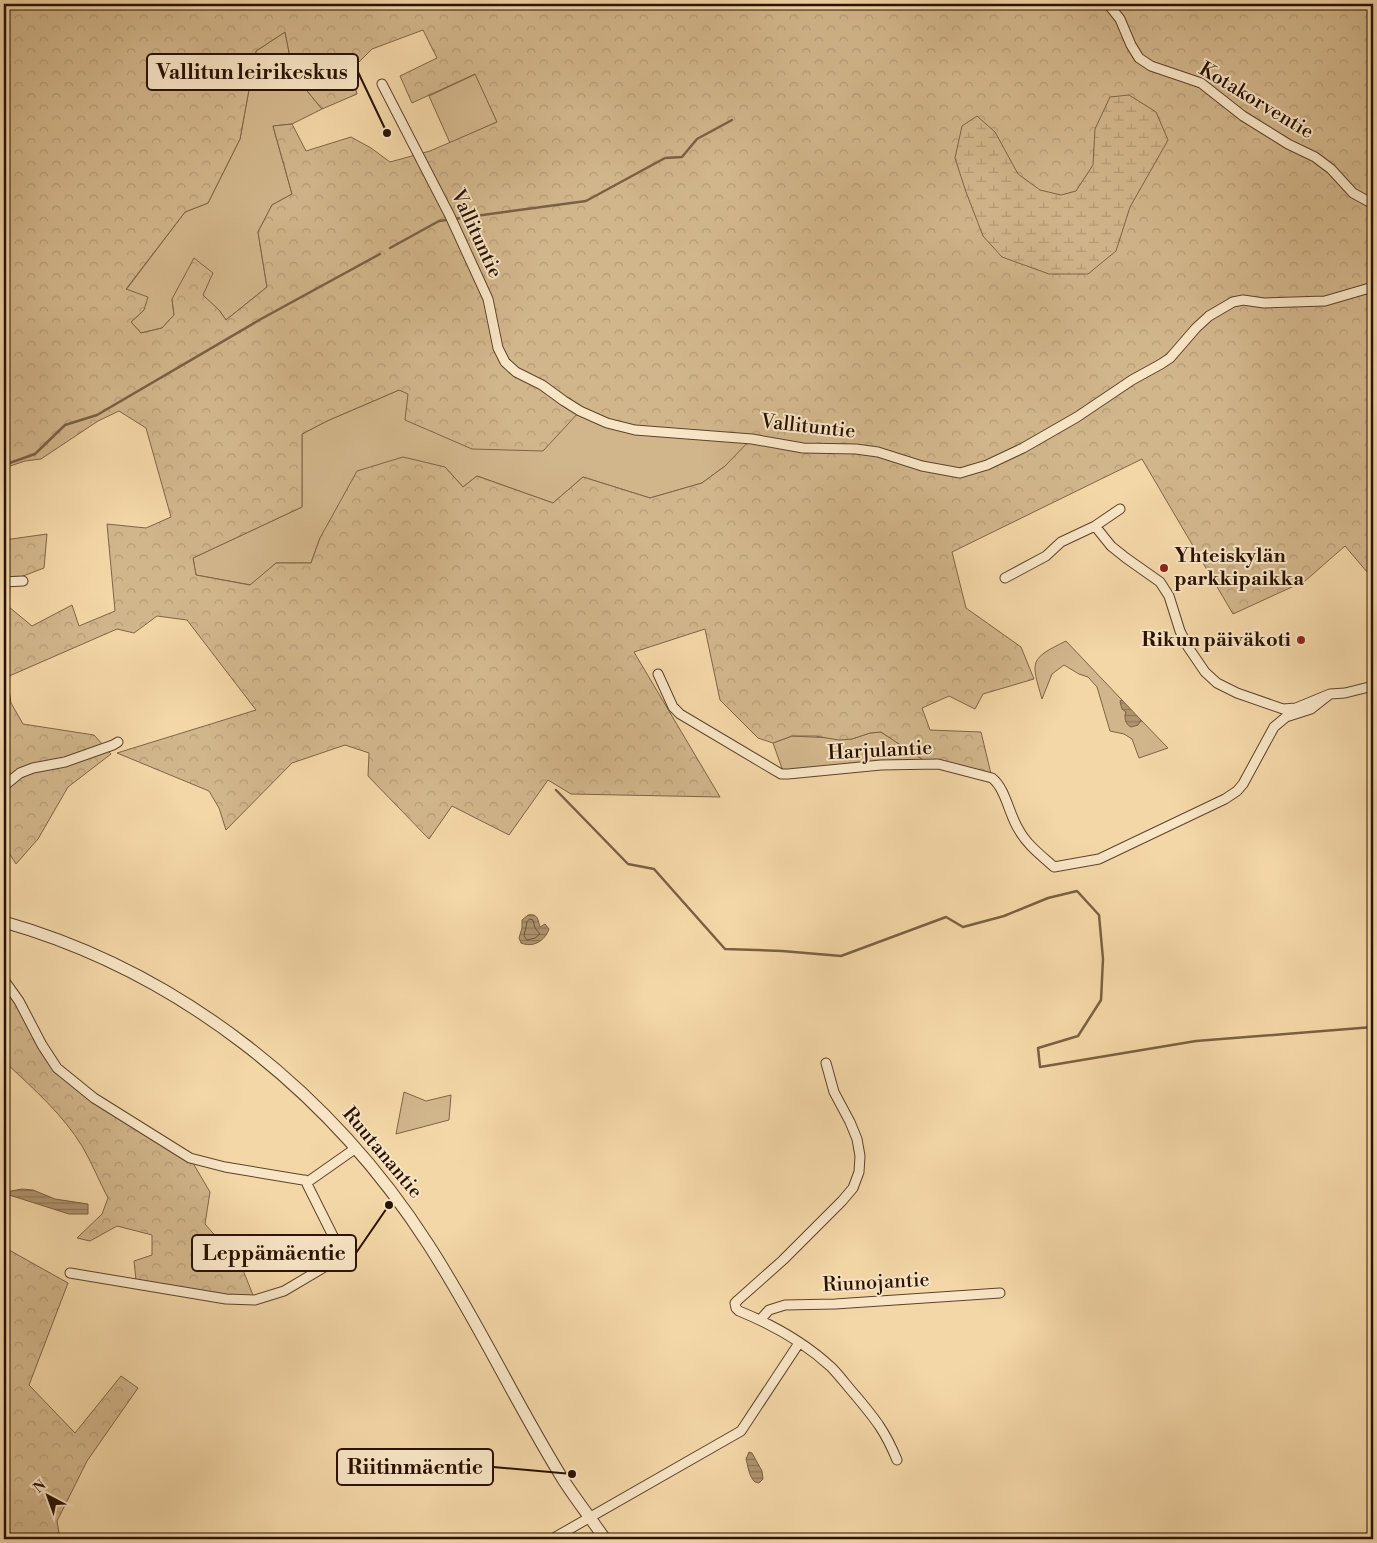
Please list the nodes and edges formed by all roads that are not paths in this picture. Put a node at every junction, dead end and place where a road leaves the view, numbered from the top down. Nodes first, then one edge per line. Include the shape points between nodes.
1 (1108, 4) edge
2 (382, 84) dead end
3 (1373, 204) edge
4 (1373, 287) edge
5 (1120, 509) dead end
6 (1094, 526) junction
7 (1005, 578) dead end
8 (22, 581) dead end
9 (4, 582) edge
10 (658, 674) dead end
11 (1373, 686) edge
12 (1330, 694) junction
13 (118, 742) dead end
14 (4, 786) edge
15 (4, 922) edge
16 (4, 980) edge
17 (826, 1063) dead end
18 (356, 1148) junction
19 (305, 1180) junction
20 (70, 1273) dead end
21 (1000, 1293) dead end
22 (760, 1320) junction
23 (799, 1343) junction
24 (897, 1460) dead end
25 (590, 1517) junction
26 (552, 1539) edge
27 (605, 1539) edge

1 - 3 street, Kotakorventie via 1120,19 1139,58 1150,66 1201,83 1243,116 1315,157 1353,193
2 - 4 street, Vallituntie via 488,299 498,348 505,362 580,411 607,423 636,430 752,439 803,448 856,449 960,473 987,466 1077,418 1170,358 1209,316 1233,302 1325,301
5 - 6 street
6 - 7 street via 1060,542 1046,556
6 - 12 street via 1111,546 1160,582 1169,596 1180,632 1205,672 1217,683 1283,709 1296,708
8 - 9 street
10 - 12 street, Harjulantie via 669,700 680,714 781,774 938,764 992,778 1002,790 1020,832 1054,867 1099,859 1226,799 1243,784 1274,727 1286,717 1311,709
11 - 12 street
13 - 14 street via 65,762 20,773
15 - 18 street, Ruutanantie via 87,952 190,1006 283,1075
16 - 19 street via 57,1068 94,1098 190,1158
17 - 22 street via 834,1092 857,1139 859,1172 853,1188 842,1201 736,1303 739,1311
18 - 19 street via 309,1181
18 - 25 street, Ruutanantie via 398,1199 429,1245 541,1442
19 - 20 street via 338,1251 332,1262 284,1291 255,1300 226,1299
21 - 22 street, Riunojantie via 785,1305 769,1310
22 - 23 street
23 - 24 street via 823,1360 877,1420
23 - 25 street via 742,1431
25 - 26 street
25 - 27 street, Ruutanantie

